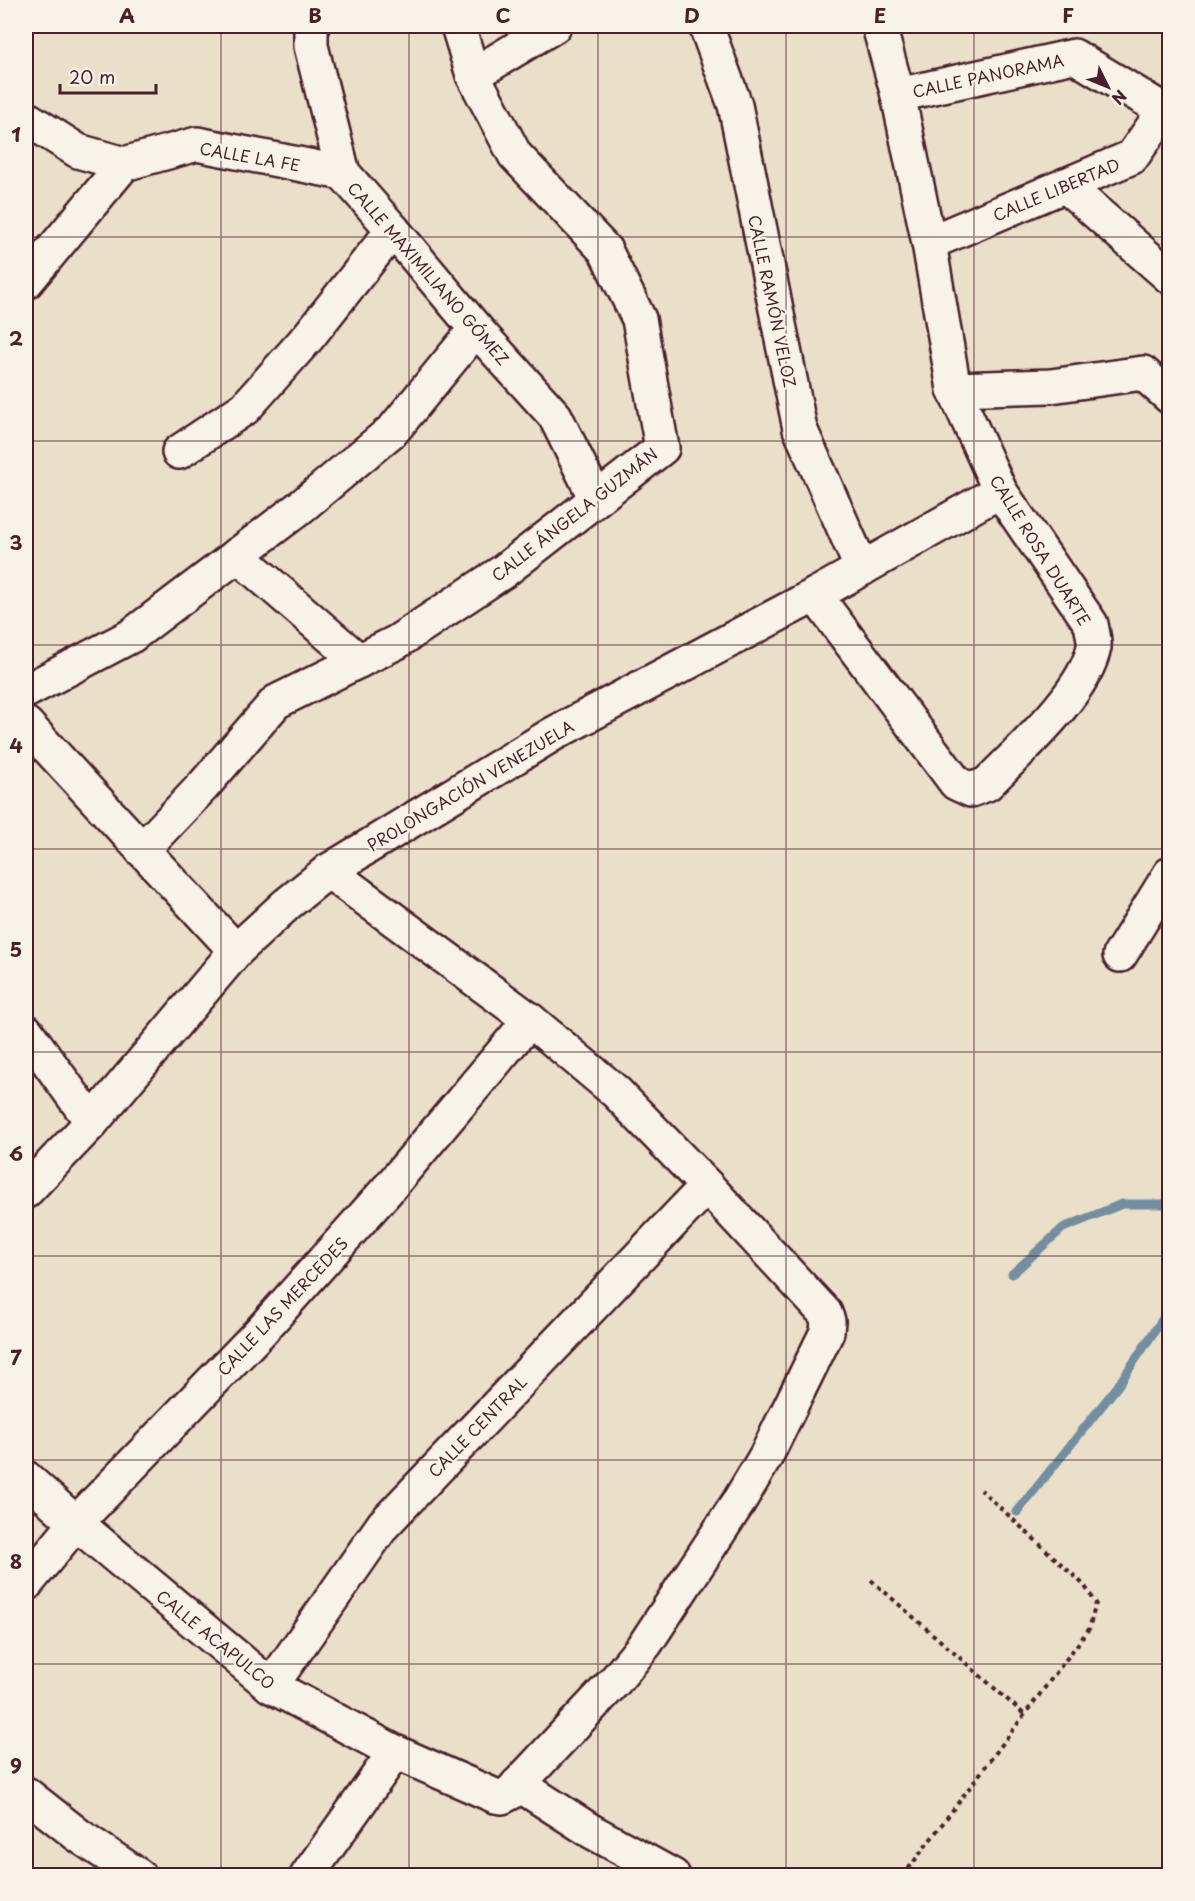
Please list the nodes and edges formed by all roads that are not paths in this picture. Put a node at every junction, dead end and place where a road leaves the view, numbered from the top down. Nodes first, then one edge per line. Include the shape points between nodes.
1 (311, 26) edge
2 (458, 26) edge
3 (554, 26) edge
4 (706, 26) edge
5 (879, 26) edge
6 (473, 75) junction
7 (898, 95) junction
8 (1167, 113) edge
9 (26, 118) edge
10 (124, 164) junction
11 (343, 174) junction
12 (1065, 185) junction
13 (393, 230) junction
14 (929, 243) junction
15 (1170, 277) edge
16 (26, 282) edge
17 (476, 329) junction
18 (954, 389) junction
19 (1170, 397) edge
20 (179, 452) dead end
21 (1000, 491) junction
22 (596, 499) junction
23 (237, 555) junction
24 (862, 569) junction
25 (815, 595) junction
26 (359, 661) junction
27 (26, 692) edge
28 (26, 724) edge
29 (142, 850) junction
30 (328, 871) junction
31 (1170, 874) edge
32 (236, 951) junction
33 (1120, 955) dead end
34 (530, 1020) junction
35 (26, 1031) edge
36 (92, 1122) junction
37 (707, 1186) junction
38 (26, 1191) edge
39 (26, 1478) edge
40 (76, 1523) junction
41 (26, 1584) edge
42 (271, 1686) junction
43 (395, 1752) junction
44 (506, 1790) junction
45 (26, 1794) edge
46 (139, 1875) edge
47 (307, 1875) edge
48 (673, 1875) edge

1 - 11 street, CALLE MAXIMILIANO GÓMEZ via 311,46
2 - 6 street, CALLE ÁNGELA GUZMÁN
3 - 6 street
4 - 24 street, CALLE RAMÓN VELOZ via 735,105 800,429
5 - 7 street, CALLE ROSA DUARTE
6 - 22 street, CALLE ÁNGELA GUZMÁN via 515,155 605,250 639,319 662,448
7 - 8 street, CALLE PANORAMA via 1074,56
7 - 14 street, CALLE ROSA DUARTE
8 - 12 street, CALLE LIBERTAD via 1132,157
9 - 10 street via 78,151
10 - 11 street, CALLE LA FE via 197,144
10 - 16 street
11 - 13 street, CALLE MAXIMILIANO GÓMEZ
12 - 14 street, CALLE LIBERTAD
12 - 15 street
13 - 17 street, CALLE MAXIMILIANO GÓMEZ
13 - 20 street via 309,336 245,408
14 - 18 street, CALLE ROSA DUARTE
17 - 22 street, CALLE MAXIMILIANO GÓMEZ via 555,416
17 - 23 street via 394,429
18 - 19 street via 1051,386 1143,373
18 - 21 street, CALLE ROSA DUARTE
21 - 24 street, PROLONGACIÓN VENEZUELA
21 - 25 street, CALLE ROSA DUARTE via 1091,624 1094,645 1087,668 1061,706 987,784 971,790 956,783
22 - 26 street, CALLE ÁNGELA GUZMÁN via 504,571 397,642
23 - 26 street
23 - 27 street via 131,636
24 - 25 street, PROLONGACIÓN VENEZUELA
25 - 30 street, PROLONGACIÓN VENEZUELA via 553,734
26 - 29 street, CALLE ÁNGELA GUZMÁN via 276,702
28 - 29 street
29 - 32 street
30 - 32 street, PROLONGACIÓN VENEZUELA
30 - 34 street
31 - 33 street
32 - 36 street, PROLONGACIÓN VENEZUELA
34 - 37 street via 616,1092
34 - 40 street, CALLE LAS MERCEDES via 268,1323
35 - 36 street
36 - 38 street, PROLONGACIÓN VENEZUELA
37 - 42 street, CALLE CENTRAL via 383,1525
37 - 44 street via 825,1313 827,1332 766,1456 646,1643 615,1682
39 - 40 street, CALLE ACAPULCO
40 - 41 street, CALLE LAS MERCEDES
40 - 42 street, CALLE ACAPULCO
42 - 43 street, CALLE ACAPULCO
43 - 44 street, CALLE ACAPULCO
43 - 47 street
44 - 48 street, CALLE ACAPULCO
45 - 46 street via 78,1835

